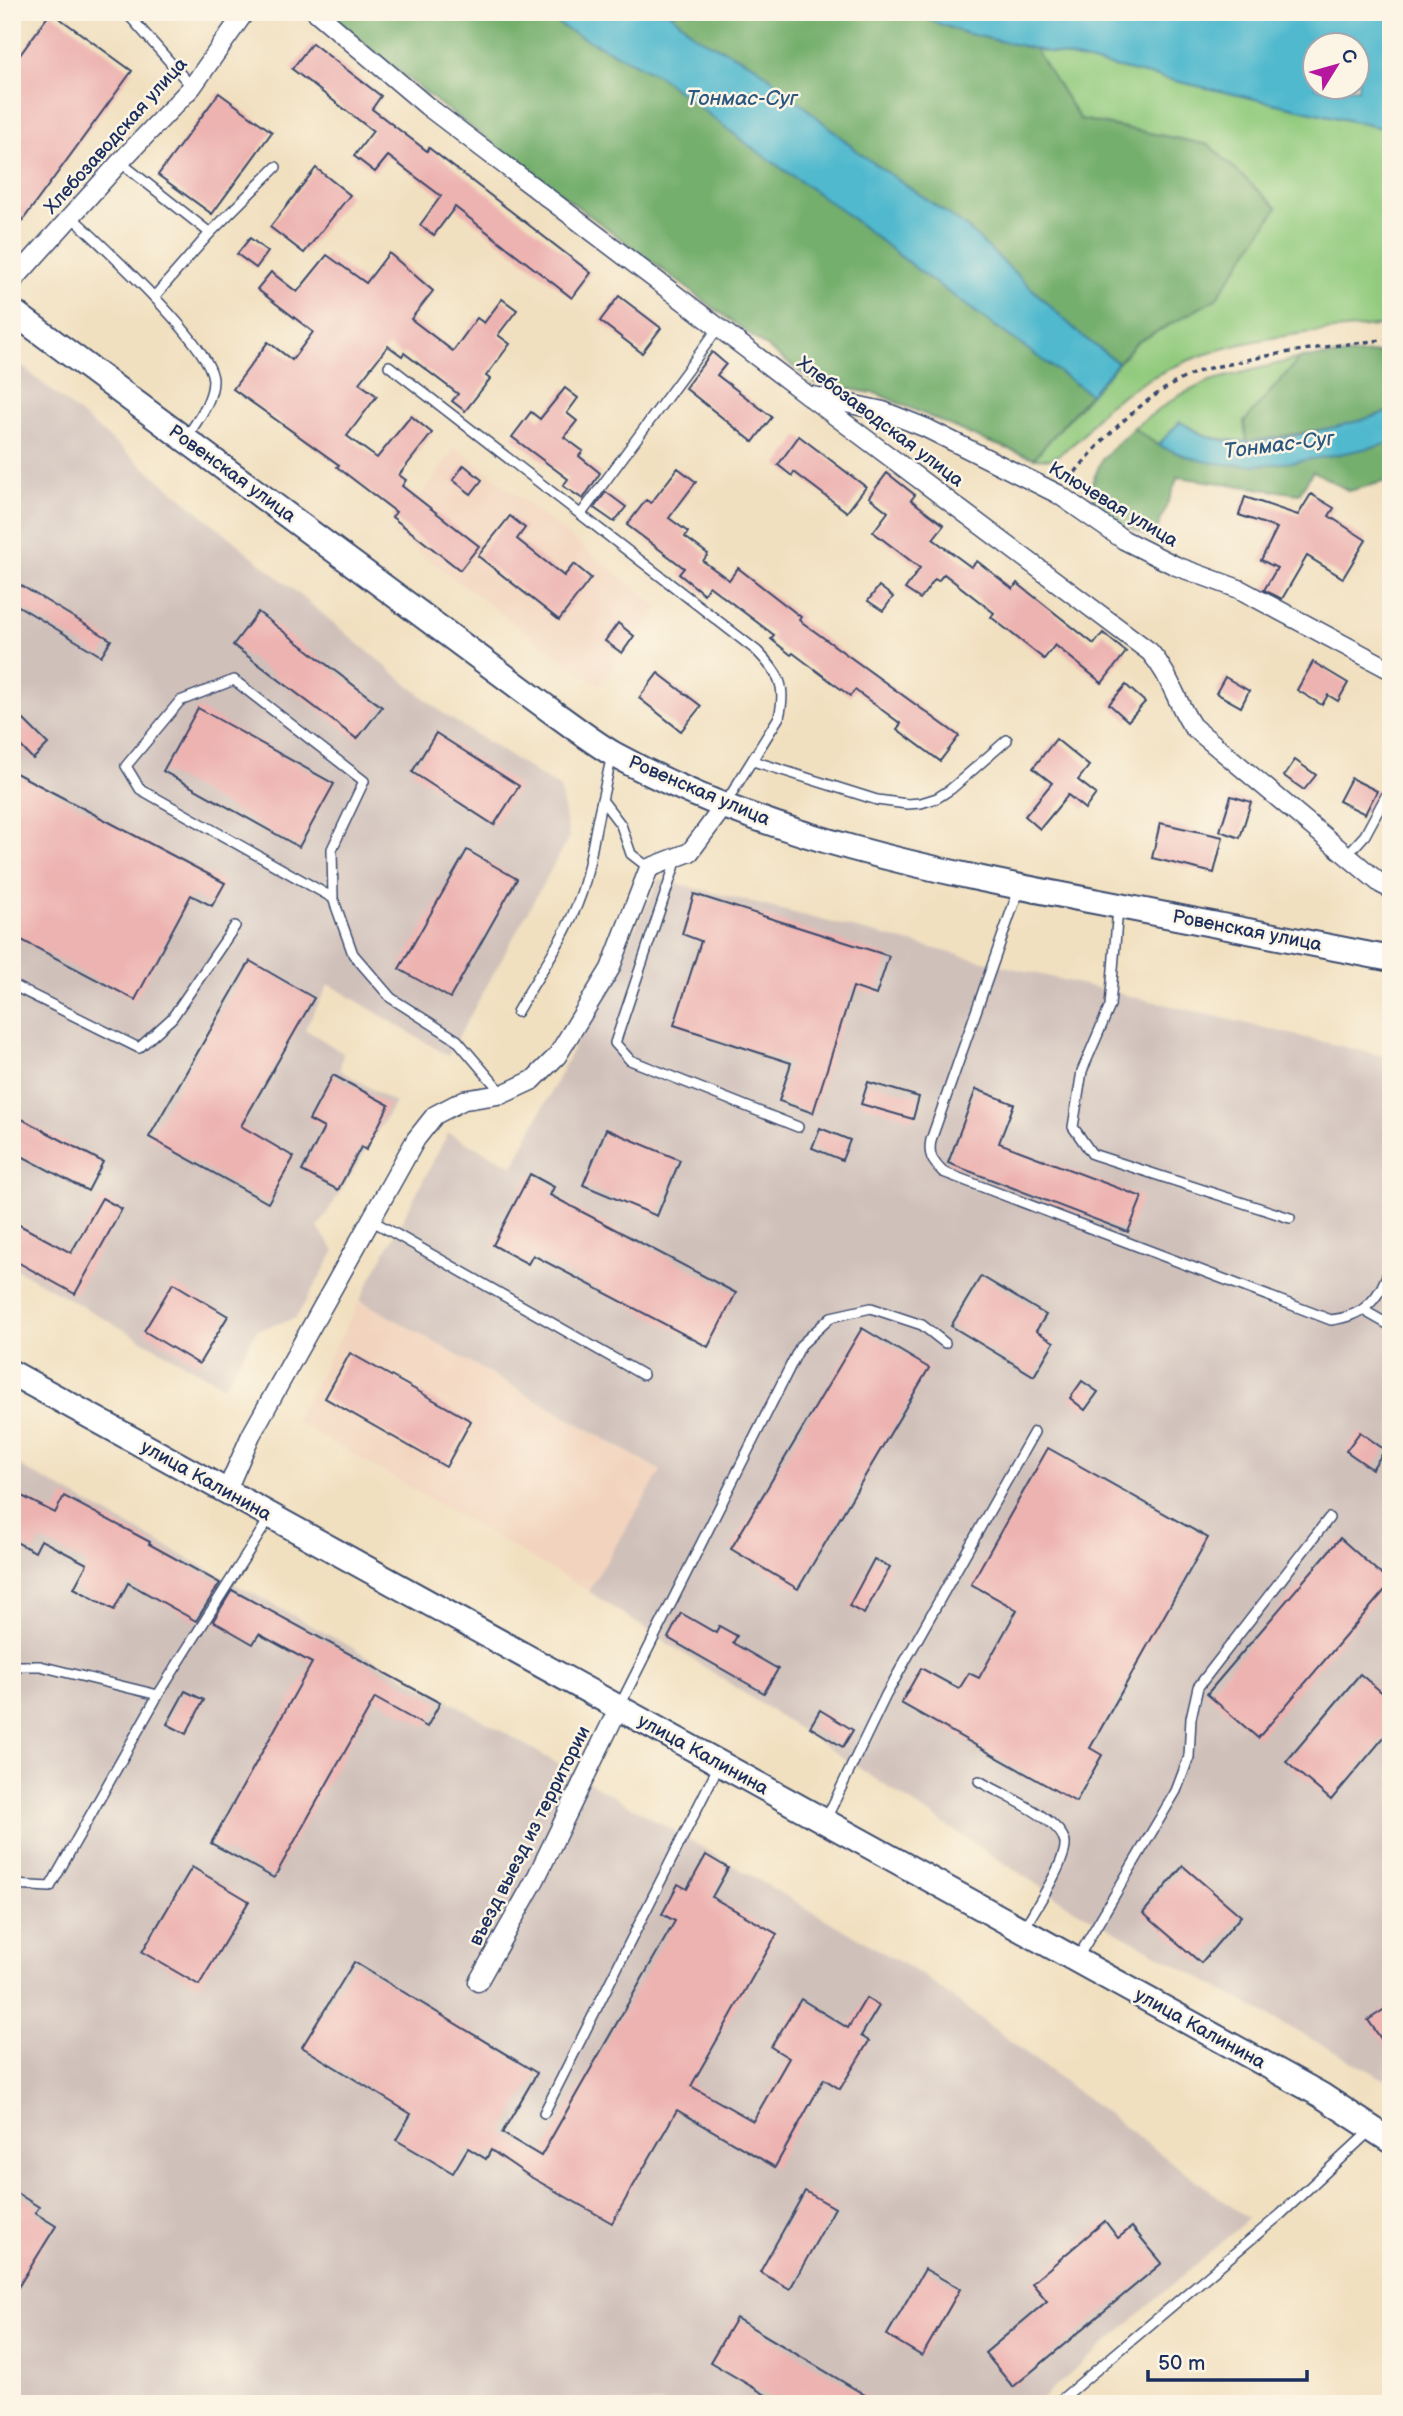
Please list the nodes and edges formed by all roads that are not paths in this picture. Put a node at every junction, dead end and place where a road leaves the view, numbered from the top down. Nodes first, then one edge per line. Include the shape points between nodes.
1 (126, 12) edge
2 (245, 12) edge
3 (316, 12) edge
4 (192, 87) junction
5 (120, 162) junction
6 (276, 167) dead end
7 (71, 216) junction
8 (210, 233) junction
9 (12, 282) edge
10 (154, 297) junction
11 (12, 311) edge
12 (719, 327) junction
13 (388, 366) dead end
14 (806, 394) junction
15 (185, 439) junction
16 (580, 513) junction
17 (1391, 670) edge
18 (1007, 740) dead end
19 (612, 753) junction
20 (753, 761) junction
21 (1387, 793) dead end
22 (602, 800) junction
23 (724, 806) junction
24 (1347, 855) junction
25 (678, 857) junction
26 (649, 868) junction
27 (1020, 887) junction
28 (1391, 890) edge
29 (333, 898) junction
30 (1119, 906) junction
31 (234, 926) dead end
32 (1391, 959) edge
33 (12, 985) edge
34 (517, 1012) dead end
35 (503, 1094) junction
36 (798, 1127) dead end
37 (1290, 1218) dead end
38 (371, 1220) junction
39 (1391, 1264) edge
40 (1388, 1284) edge
41 (1363, 1310) junction
42 (1391, 1326) edge
43 (945, 1343) dead end
44 (12, 1374) edge
45 (643, 1376) dead end
46 (1034, 1432) dead end
47 (226, 1492) junction
48 (270, 1517) junction
49 (1329, 1518) dead end
50 (12, 1666) edge
51 (158, 1695) junction
52 (618, 1709) junction
53 (719, 1765) junction
54 (979, 1782) dead end
55 (824, 1822) junction
56 (12, 1885) edge
57 (1022, 1931) junction
58 (1076, 1961) junction
59 (478, 1982) dead end
60 (544, 2113) dead end
61 (1382, 2134) edge
62 (1056, 2404) edge

1 - 4 lane
2 - 4 street, Хлебозаводская улица
3 - 12 street, Хлебозаводская улица via 428,106
4 - 5 street, Хлебозаводская улица
5 - 7 street, Хлебозаводская улица
5 - 8 lane
6 - 8 lane
7 - 9 street, Хлебозаводская улица
7 - 10 lane
8 - 10 lane
10 - 15 lane via 208,361 213,379 206,405
11 - 15 main road, Ровенская улица
12 - 14 street, Хлебозаводская улица
12 - 16 lane
13 - 16 lane
14 - 17 street, Ключевая улица via 894,415 926,428 1058,494 1124,540 1176,566 1239,589
14 - 24 street, Хлебозаводская улица via 1150,652 1163,667 1192,726
15 - 19 main road, Ровенская улица
16 - 20 lane via 757,651 777,674 783,687 779,717
18 - 20 lane via 951,789 914,804 877,800
19 - 22 lane
19 - 23 main road, Ровенская улица
20 - 23 lane
21 - 24 lane via 1365,835
22 - 26 lane via 621,825 631,854
22 - 34 lane via 585,882 570,919
23 - 25 street via 690,852
23 - 27 main road, Ровенская улица via 853,849
24 - 28 street, Хлебозаводская улица
25 - 26 street
25 - 36 lane via 615,1042 630,1060
26 - 35 street via 610,968 557,1056 533,1080
27 - 30 main road, Ровенская улица
27 - 41 lane via 931,1140 932,1162 943,1172 1331,1320
29 - 29 lane via 332,849 364,781 234,680 180,701 126,766 140,789
29 - 35 lane via 353,954 391,998 457,1041
30 - 32 main road, Ровенская улица
30 - 37 lane via 1110,1006 1082,1071 1073,1127 1092,1154
31 - 33 lane via 172,1018 139,1048
35 - 38 street via 464,1100 435,1115 416,1139
38 - 45 lane
38 - 47 street via 251,1435
39 - 40 lane
40 - 41 lane
41 - 42 lane
43 - 52 lane via 922,1325 871,1308 831,1317 801,1345
44 - 47 main road, улица Калинина
46 - 55 lane via 886,1695
47 - 48 main road, улица Калинина
48 - 51 lane
48 - 52 main road, улица Калинина
49 - 58 lane via 1198,1687 1189,1757 1175,1791
50 - 51 lane via 40,1665
51 - 56 lane via 50,1887
52 - 53 main road, улица Калинина
52 - 59 street, въезд выезд из территории via 535,1880
53 - 55 main road, улица Калинина
53 - 60 lane
54 - 57 lane via 1049,1821 1065,1843 1059,1866
55 - 57 main road, улица Калинина
57 - 58 main road, улица Калинина
58 - 61 main road, улица Калинина via 1321,2095
61 - 62 lane

